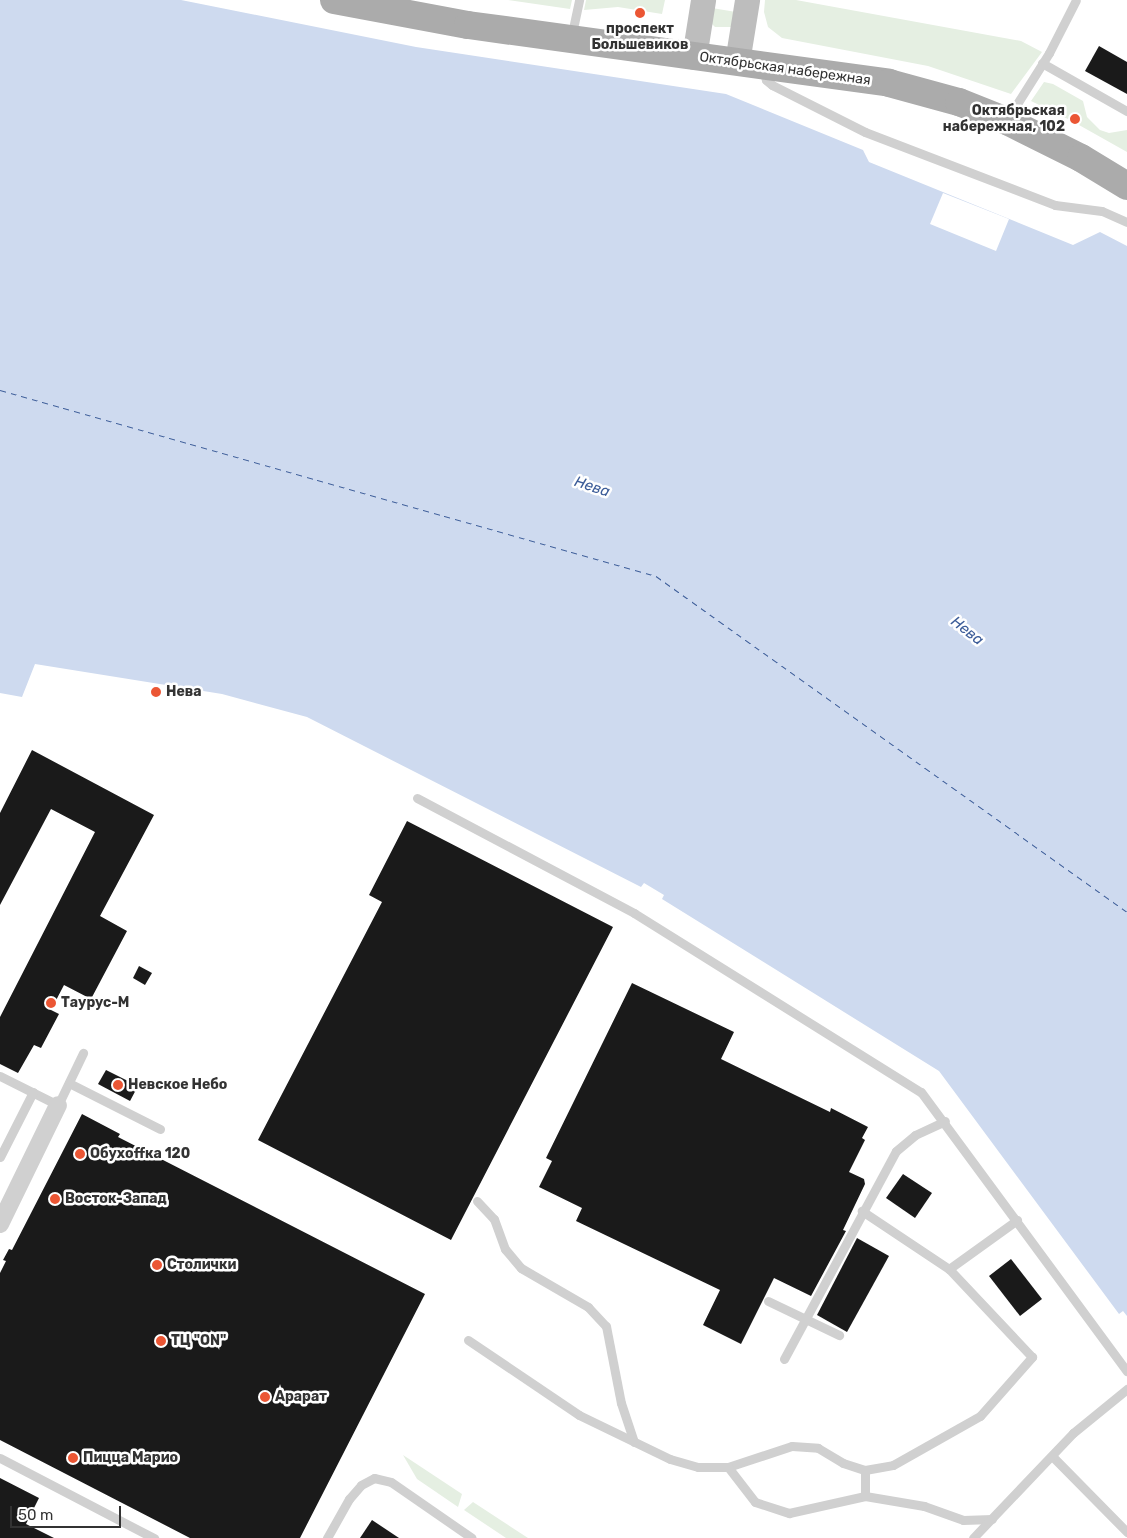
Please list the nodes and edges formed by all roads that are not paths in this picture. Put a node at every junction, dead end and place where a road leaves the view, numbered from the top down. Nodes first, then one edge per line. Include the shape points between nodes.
1 (334, 0) edge
2 (417, 0) edge
3 (703, 0) edge
4 (747, 0) edge
5 (1076, 0) edge
6 (576, 12) edge
7 (695, 49) junction
8 (747, 58) junction
9 (1042, 64) junction
10 (1015, 107) junction
11 (1127, 111) edge
12 (1127, 167) edge
13 (1127, 186) edge
14 (1127, 222) edge
15 (417, 798) dead end
16 (83, 1053) dead end
17 (0, 1076) edge
18 (69, 1083) junction
19 (33, 1092) junction
20 (58, 1106) junction
21 (945, 1121) junction
22 (160, 1129) dead end
23 (0, 1157) edge
24 (477, 1201) dead end
25 (862, 1211) junction
26 (1017, 1220) junction
27 (0, 1224) edge
28 (949, 1269) junction
29 (768, 1301) dead end
30 (806, 1319) junction
31 (839, 1335) dead end
32 (468, 1340) dead end
33 (784, 1359) dead end
34 (1127, 1371) edge
35 (1127, 1389) edge
36 (634, 1442) junction
37 (1052, 1456) junction
38 (0, 1458) edge
39 (728, 1467) junction
40 (865, 1470) junction
41 (865, 1496) junction
42 (992, 1519) junction
43 (1127, 1532) edge
44 (154, 1538) edge
45 (326, 1538) edge
46 (472, 1538) edge
47 (973, 1538) edge

1 - 7 main road, Октябрьская набережная via 468,25
2 - 6 main road, Октябрьская набережная
3 - 7 main road
4 - 8 main road
5 - 9 lane
6 - 7 main road, Октябрьская набережная
7 - 8 main road, Октябрьская набережная
8 - 10 main road, Октябрьская набережная via 855,62 929,76
8 - 13 main road, Октябрьская набережная via 889,83 959,102 1081,158
8 - 14 lane via 772,85 865,132 1055,205 1102,211
9 - 10 lane
9 - 11 lane
10 - 12 main road, Октябрьская набережная
15 - 21 lane via 634,913 921,1092
16 - 18 lane
17 - 19 lane
18 - 20 lane
18 - 22 lane
19 - 20 lane
19 - 23 lane
20 - 27 street
21 - 25 lane via 915,1135 896,1150
21 - 26 lane
24 - 36 lane via 494,1220 505,1248 522,1268 588,1307 606,1326 621,1403
25 - 28 lane
25 - 30 lane
26 - 28 lane
26 - 34 lane
28 - 40 lane via 1032,1357 980,1416 892,1464
29 - 30 lane
30 - 31 lane
30 - 33 lane
32 - 36 lane via 578,1414
35 - 37 lane
36 - 39 lane via 680,1462
37 - 42 lane
37 - 43 lane
38 - 44 lane
39 - 40 lane via 792,1446 818,1448 843,1463
39 - 41 lane via 755,1502 789,1513
40 - 41 lane
41 - 42 lane via 924,1506 963,1520
42 - 47 lane
45 - 46 lane via 349,1499 361,1485 374,1478 391,1482

